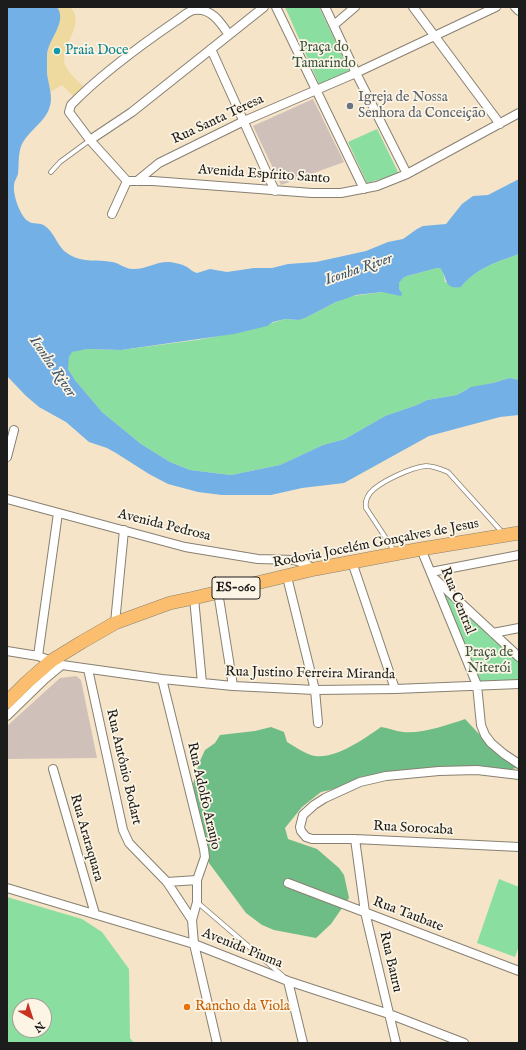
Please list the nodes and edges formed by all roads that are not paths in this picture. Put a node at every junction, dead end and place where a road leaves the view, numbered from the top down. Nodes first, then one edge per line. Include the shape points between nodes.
1 (264, 7) edge
2 (276, 7) edge
3 (325, 7) edge
4 (355, 7) edge
5 (412, 7) edge
6 (496, 7) edge
7 (515, 7) edge
8 (519, 11) edge
9 (334, 25) junction
10 (229, 35) junction
11 (434, 37) junction
12 (211, 49) junction
13 (356, 73) junction
14 (316, 91) junction
15 (519, 113) edge
16 (244, 120) junction
17 (500, 124) junction
18 (90, 140) junction
19 (51, 172) dead end
20 (407, 174) junction
21 (127, 181) junction
22 (137, 181) junction
23 (364, 189) junction
24 (275, 190) junction
25 (112, 214) dead end
26 (14, 430) dead end
27 (7, 457) edge
28 (7, 499) edge
29 (58, 513) junction
30 (124, 530) junction
31 (519, 533) edge
32 (504, 535) junction
33 (421, 549) junction
34 (396, 554) junction
35 (519, 555) edge
36 (352, 562) junction
37 (315, 569) junction
38 (432, 574) junction
39 (287, 577) junction
40 (218, 592) junction
41 (194, 598) junction
42 (115, 623) junction
43 (519, 628) edge
44 (493, 633) junction
45 (7, 651) edge
46 (38, 656) junction
47 (519, 657) edge
48 (57, 663) junction
49 (88, 669) junction
50 (162, 679) junction
51 (202, 683) junction
52 (519, 684) edge
53 (477, 685) junction
54 (233, 686) junction
55 (395, 689) junction
56 (315, 690) junction
57 (7, 702) edge
58 (7, 716) edge
59 (318, 723) dead end
60 (519, 764) edge
61 (53, 769) dead end
62 (519, 775) edge
63 (356, 839) junction
64 (519, 847) edge
65 (197, 880) junction
66 (168, 882) junction
67 (288, 883) dead end
68 (7, 888) edge
69 (197, 902) junction
70 (365, 912) junction
71 (95, 914) junction
72 (192, 920) junction
73 (194, 944) junction
74 (519, 971) edge
75 (288, 981) junction
76 (389, 1014) junction
77 (217, 1043) edge
78 (302, 1043) edge
79 (396, 1043) edge
80 (464, 1043) edge

1 - 10 street
2 - 14 street
3 - 9 street
4 - 9 street
5 - 11 street
6 - 11 street, Rua Santa Teresa
7 - 8 street
9 - 13 street
10 - 12 street
10 - 18 street via 216,17 205,10 193,10 162,31 71,104 69,112
11 - 13 street, Rua Santa Teresa
11 - 17 street
12 - 16 street
12 - 18 street via 132,112
13 - 14 street, Rua Santa Teresa
13 - 20 street
14 - 16 street, Rua Santa Teresa
14 - 23 street
15 - 17 street, Avenida Espírito Santo
16 - 22 street, Rua Santa Teresa via 159,163
16 - 24 street
17 - 20 street, Avenida Espírito Santo
18 - 19 lane via 60,162
18 - 21 street
20 - 23 street, Avenida Espírito Santo
21 - 22 street, Avenida Espírito Santo
21 - 25 street
22 - 24 street, Avenida Espírito Santo
23 - 24 street, Avenida Espírito Santo via 341,193
26 - 27 street
28 - 29 street, Avenida Pedrosa
29 - 30 street, Avenida Pedrosa
29 - 46 street
30 - 37 street, Avenida Pedrosa via 185,548 258,559 294,560
30 - 42 street
31 - 32 main road, Rodovia Jocelém Gonçalves de Jesus / ES-060
32 - 33 main road, Rodovia Jocelém Gonçalves de Jesus / ES-060
32 - 34 lane via 448,472 427,466 414,468 376,488 365,504
33 - 34 main road, Rodovia Jocelém Gonçalves de Jesus / ES-060
33 - 38 street, Rua Central
34 - 36 main road, Rodovia Jocelém Gonçalves de Jesus / ES-060
35 - 38 street
36 - 37 main road, Rodovia Jocelém Gonçalves de Jesus / ES-060
36 - 55 street
37 - 39 main road, Rodovia Jocelém Gonçalves de Jesus / ES-060
38 - 44 street
38 - 53 street, Rua Central
39 - 40 main road, Rodovia Jocelém Gonçalves de Jesus / ES-060
39 - 56 street
40 - 41 main road, Rodovia Jocelém Gonçalves de Jesus / ES-060
40 - 54 street
41 - 42 main road, Rodovia Jocelém Gonçalves de Jesus / ES-060 via 170,603
41 - 51 street
42 - 48 main road, Rodovia Jocelém Gonçalves de Jesus / ES-060
43 - 44 street
44 - 47 street
45 - 46 street, Rua Justino Ferreira Miranda
46 - 48 street, Rua Justino Ferreira Miranda
48 - 49 street, Rua Justino Ferreira Miranda
48 - 57 main road, Rodovia Jocelém Gonçalves de Jesus / ES-060 via 26,683
48 - 58 street via 45,679
49 - 50 street, Rua Justino Ferreira Miranda
49 - 66 street, Rua Antônio Bodart via 123,830 129,843
50 - 51 street, Rua Justino Ferreira Miranda
50 - 65 street, Rua Adolfo Araujo via 204,849 205,857
51 - 54 street, Rua Justino Ferreira Miranda
52 - 53 street, Rua Justino Ferreira Miranda
53 - 55 street, Rua Justino Ferreira Miranda
53 - 60 street, Rua Central via 481,725 485,735 491,743
54 - 56 street, Rua Justino Ferreira Miranda
55 - 56 street, Rua Justino Ferreira Miranda
56 - 59 street
61 - 71 street, Rua Araraquara
62 - 63 street, Rua Sorocaba via 477,770 386,776 360,782 325,798 303,815 300,827 306,837
63 - 64 street, Rua Sorocaba
63 - 70 street, Rua Bauru
65 - 66 street
65 - 69 street, Rua Adolfo Araujo
66 - 72 street, Rua Antônio Bodart
67 - 70 street, Rua Taubate
68 - 71 street, Avenida Piuma
69 - 72 street, Rua Adolfo Araujo
69 - 75 lane
70 - 74 street, Rua Taubate
70 - 76 street, Rua Bauru
71 - 73 street, Avenida Piuma
72 - 73 street, Rua Adolfo Araujo
73 - 75 street, Avenida Piuma
73 - 77 street, Rua Adolfo Araujo
75 - 76 street, Avenida Piuma
75 - 78 street
76 - 79 street, Rua Bauru
76 - 80 street, Avenida Piuma

